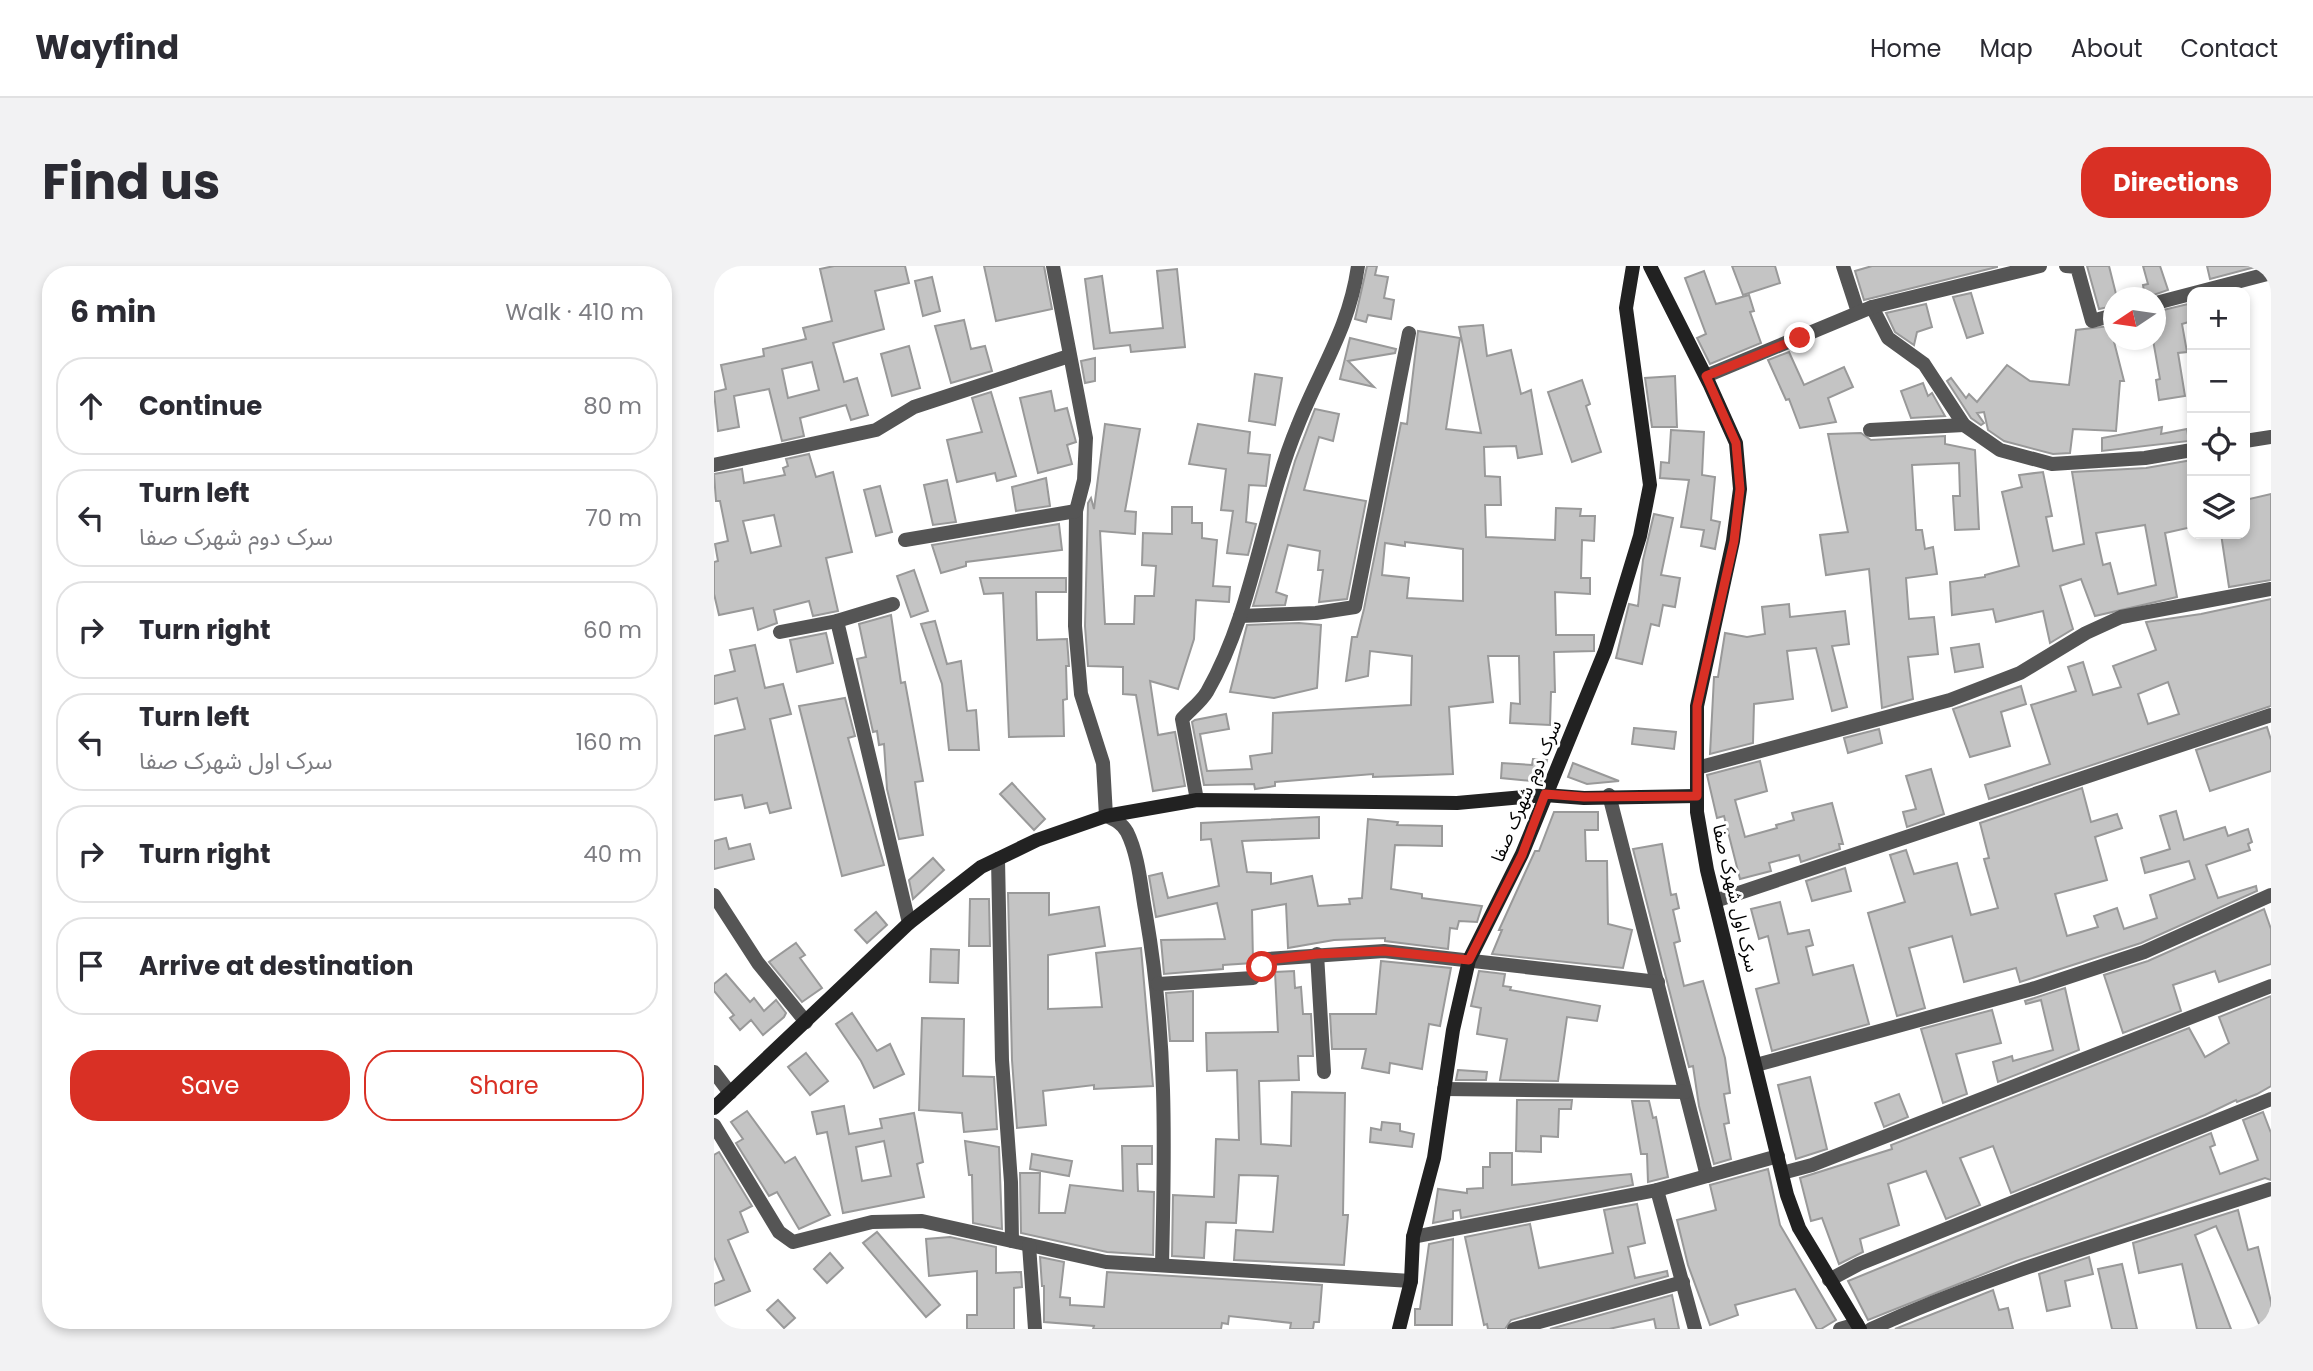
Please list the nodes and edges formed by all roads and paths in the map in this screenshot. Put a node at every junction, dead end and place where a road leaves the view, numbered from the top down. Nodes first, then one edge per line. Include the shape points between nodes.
1 (1053, 266) edge
2 (1358, 266) edge
3 (1633, 266) edge
4 (1650, 266) edge
5 (1843, 266) edge
6 (2040, 266) edge
7 (2066, 266) edge
8 (2271, 273) edge
9 (2166, 300) edge
10 (1872, 307) junction
11 (1858, 312) junction
12 (2103, 318) edge
13 (1409, 333) dead end
14 (1069, 356) junction
15 (1706, 376) junction
16 (1964, 425) junction
17 (1870, 430) dead end
18 (2271, 437) edge
19 (2250, 440) edge
20 (2187, 451) edge
21 (714, 465) edge
22 (1076, 511) junction
23 (905, 540) dead end
24 (2271, 589) edge
25 (893, 604) dead end
26 (1240, 616) junction
27 (837, 621) junction
28 (780, 632) dead end
29 (2271, 715) edge
30 (1697, 768) junction
31 (1545, 794) junction
32 (1609, 795) junction
33 (1697, 796) junction
34 (1197, 800) junction
35 (1106, 816) junction
36 (998, 859) junction
37 (714, 895) edge
38 (2271, 895) edge
39 (1715, 901) junction
40 (909, 923) junction
41 (1317, 954) junction
42 (1469, 960) junction
43 (1658, 982) junction
44 (1158, 984) junction
45 (2271, 986) edge
46 (806, 1021) junction
47 (1756, 1065) junction
48 (714, 1072) edge
49 (1324, 1072) dead end
50 (1444, 1089) junction
51 (1685, 1092) junction
52 (730, 1093) junction
53 (2271, 1099) edge
54 (714, 1108) edge
55 (714, 1125) edge
56 (1777, 1156) junction
57 (1782, 1173) junction
58 (1707, 1176) junction
59 (2271, 1189) edge
60 (1657, 1190) junction
61 (1413, 1237) junction
62 (1012, 1241) junction
63 (1029, 1245) junction
64 (1162, 1265) junction
65 (1829, 1280) junction
66 (1411, 1281) junction
67 (1684, 1282) junction
68 (1858, 1326) edge
69 (1035, 1329) edge
70 (1399, 1329) edge
71 (1514, 1329) edge
72 (1695, 1329) edge
73 (1840, 1329) edge
74 (1871, 1329) edge

1 - 14 street
2 - 26 street via 1337,345 1298,424 1273,495
3 - 31 street, سرک دوم شهرک صفا via 1626,308 1650,485 1640,536 1605,651
4 - 15 street, سرک اول شهرک صفا
5 - 11 street
6 - 10 street
7 - 12 street via 2077,267 2092,321
8 - 9 street
10 - 11 street
10 - 16 street via 1888,338 1924,364
11 - 15 street
13 - 26 street via 1355,607
14 - 21 street via 914,407 876,430
14 - 22 street via 1086,438 1084,480
15 - 30 street, سرک اول شهرک صفا via 1736,443 1740,489 1734,541 1697,706
16 - 17 street
16 - 20 street via 2000,450 2052,464
18 - 19 street
22 - 23 street
22 - 35 street via 1075,626 1081,694 1103,764
24 - 30 street via 2121,617 2020,673 1950,700
25 - 27 street
26 - 34 street via 1206,693 1182,719
27 - 28 street
27 - 40 street
29 - 39 street
30 - 33 street, سرک اول شهرک صفا
31 - 32 street
31 - 34 street via 1457,803
31 - 42 street, سرک دوم شهرک صفا via 1522,855
32 - 33 street
32 - 43 street
33 - 39 street, سرک اول شهرک صفا via 1696,812
34 - 35 street
35 - 36 street
35 - 44 street via 1127,833
36 - 40 street
36 - 62 street
37 - 46 street via 758,963
38 - 47 street via 2144,952 2045,985
39 - 47 street, سرک اول شهرک صفا
40 - 46 street
41 - 42 street via 1384,951
41 - 44 street via 1268,960 1253,978
41 - 49 street
42 - 43 street
42 - 50 street, سرک دوم شهرک صفا
43 - 51 street
44 - 64 street via 1165,1078
45 - 57 street via 1981,1101
46 - 52 street
47 - 56 street, سرک اول شهرک صفا
48 - 52 street
50 - 51 street
50 - 61 street, سرک دوم شهرک صفا via 1434,1158
51 - 58 street
52 - 54 street
53 - 65 street
55 - 62 street via 779,1232 793,1242 872,1222 922,1221
56 - 57 street, سرک اول شهرک صفا
56 - 58 street
57 - 65 street, سرک اول شهرک صفا via 1800,1228
58 - 60 street
59 - 74 street via 1934,1300
60 - 61 street
60 - 67 street
61 - 66 street, سرک دوم شهرک صفا
62 - 63 street
63 - 64 street via 1106,1262
63 - 69 street
64 - 66 street
65 - 68 street, سرک اول شهرک صفا
66 - 70 street, سرک دوم شهرک صفا
67 - 71 street
67 - 72 street
68 - 73 street

